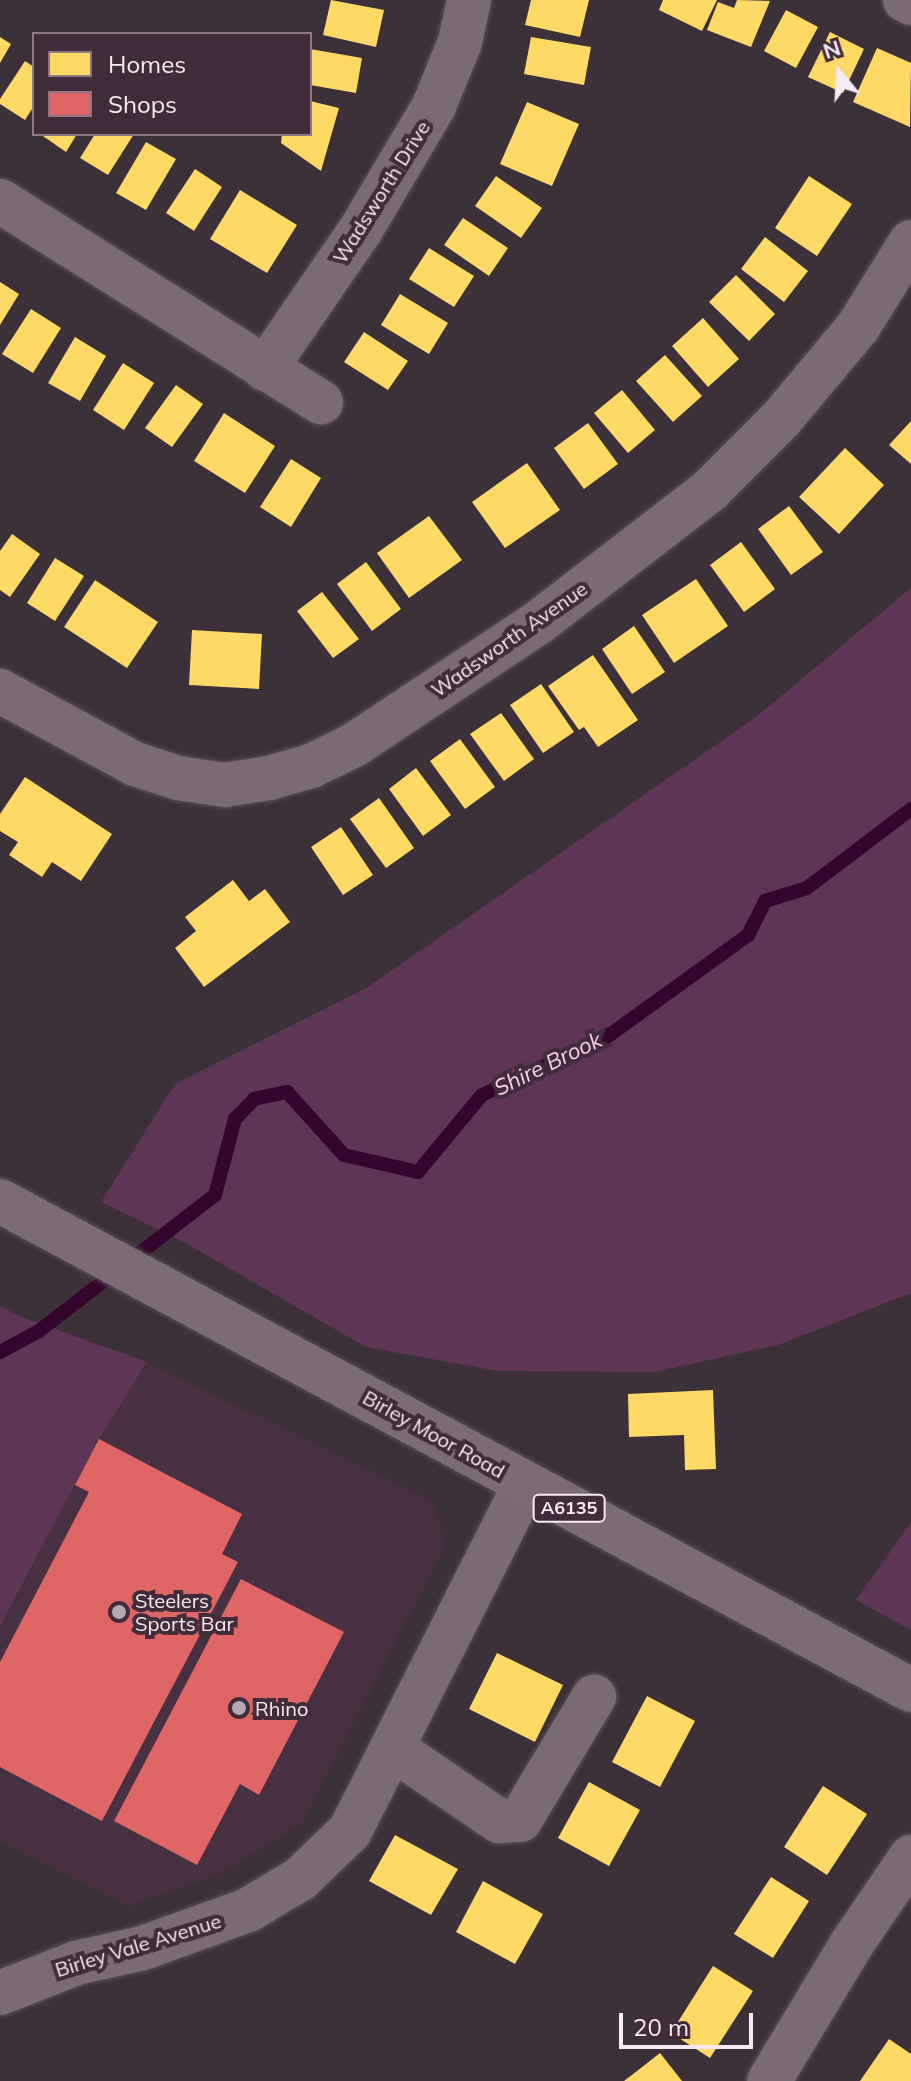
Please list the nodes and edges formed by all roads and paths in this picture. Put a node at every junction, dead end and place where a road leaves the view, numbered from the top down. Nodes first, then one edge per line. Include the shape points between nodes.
1 (469, 0) edge
2 (905, 0) edge
3 (911, 3) edge
4 (0, 201) edge
5 (911, 242) edge
6 (265, 369) junction
7 (321, 402) dead end
8 (3, 699) edge
9 (0, 1201) edge
10 (525, 1484) junction
11 (911, 1690) edge
12 (594, 1697) dead end
13 (392, 1748) junction
14 (911, 1857) edge
15 (0, 1993) edge
16 (769, 2081) edge

1 - 6 street, Wadsworth Drive via 460,42 434,106 360,231
2 - 3 street
4 - 6 street
5 - 8 street, Wadsworth Avenue via 858,327 781,419 709,491 539,622 354,745 311,766 224,785 135,764
6 - 7 street
9 - 10 main road, Birley Moor Road / A6135
10 - 11 main road, Birley Moor Road / A6135
10 - 13 street, Birley Vale Avenue
12 - 13 street via 520,1820 499,1821
13 - 15 street, Birley Vale Avenue via 350,1831 300,1879 248,1910 143,1948 76,1963
14 - 16 street

